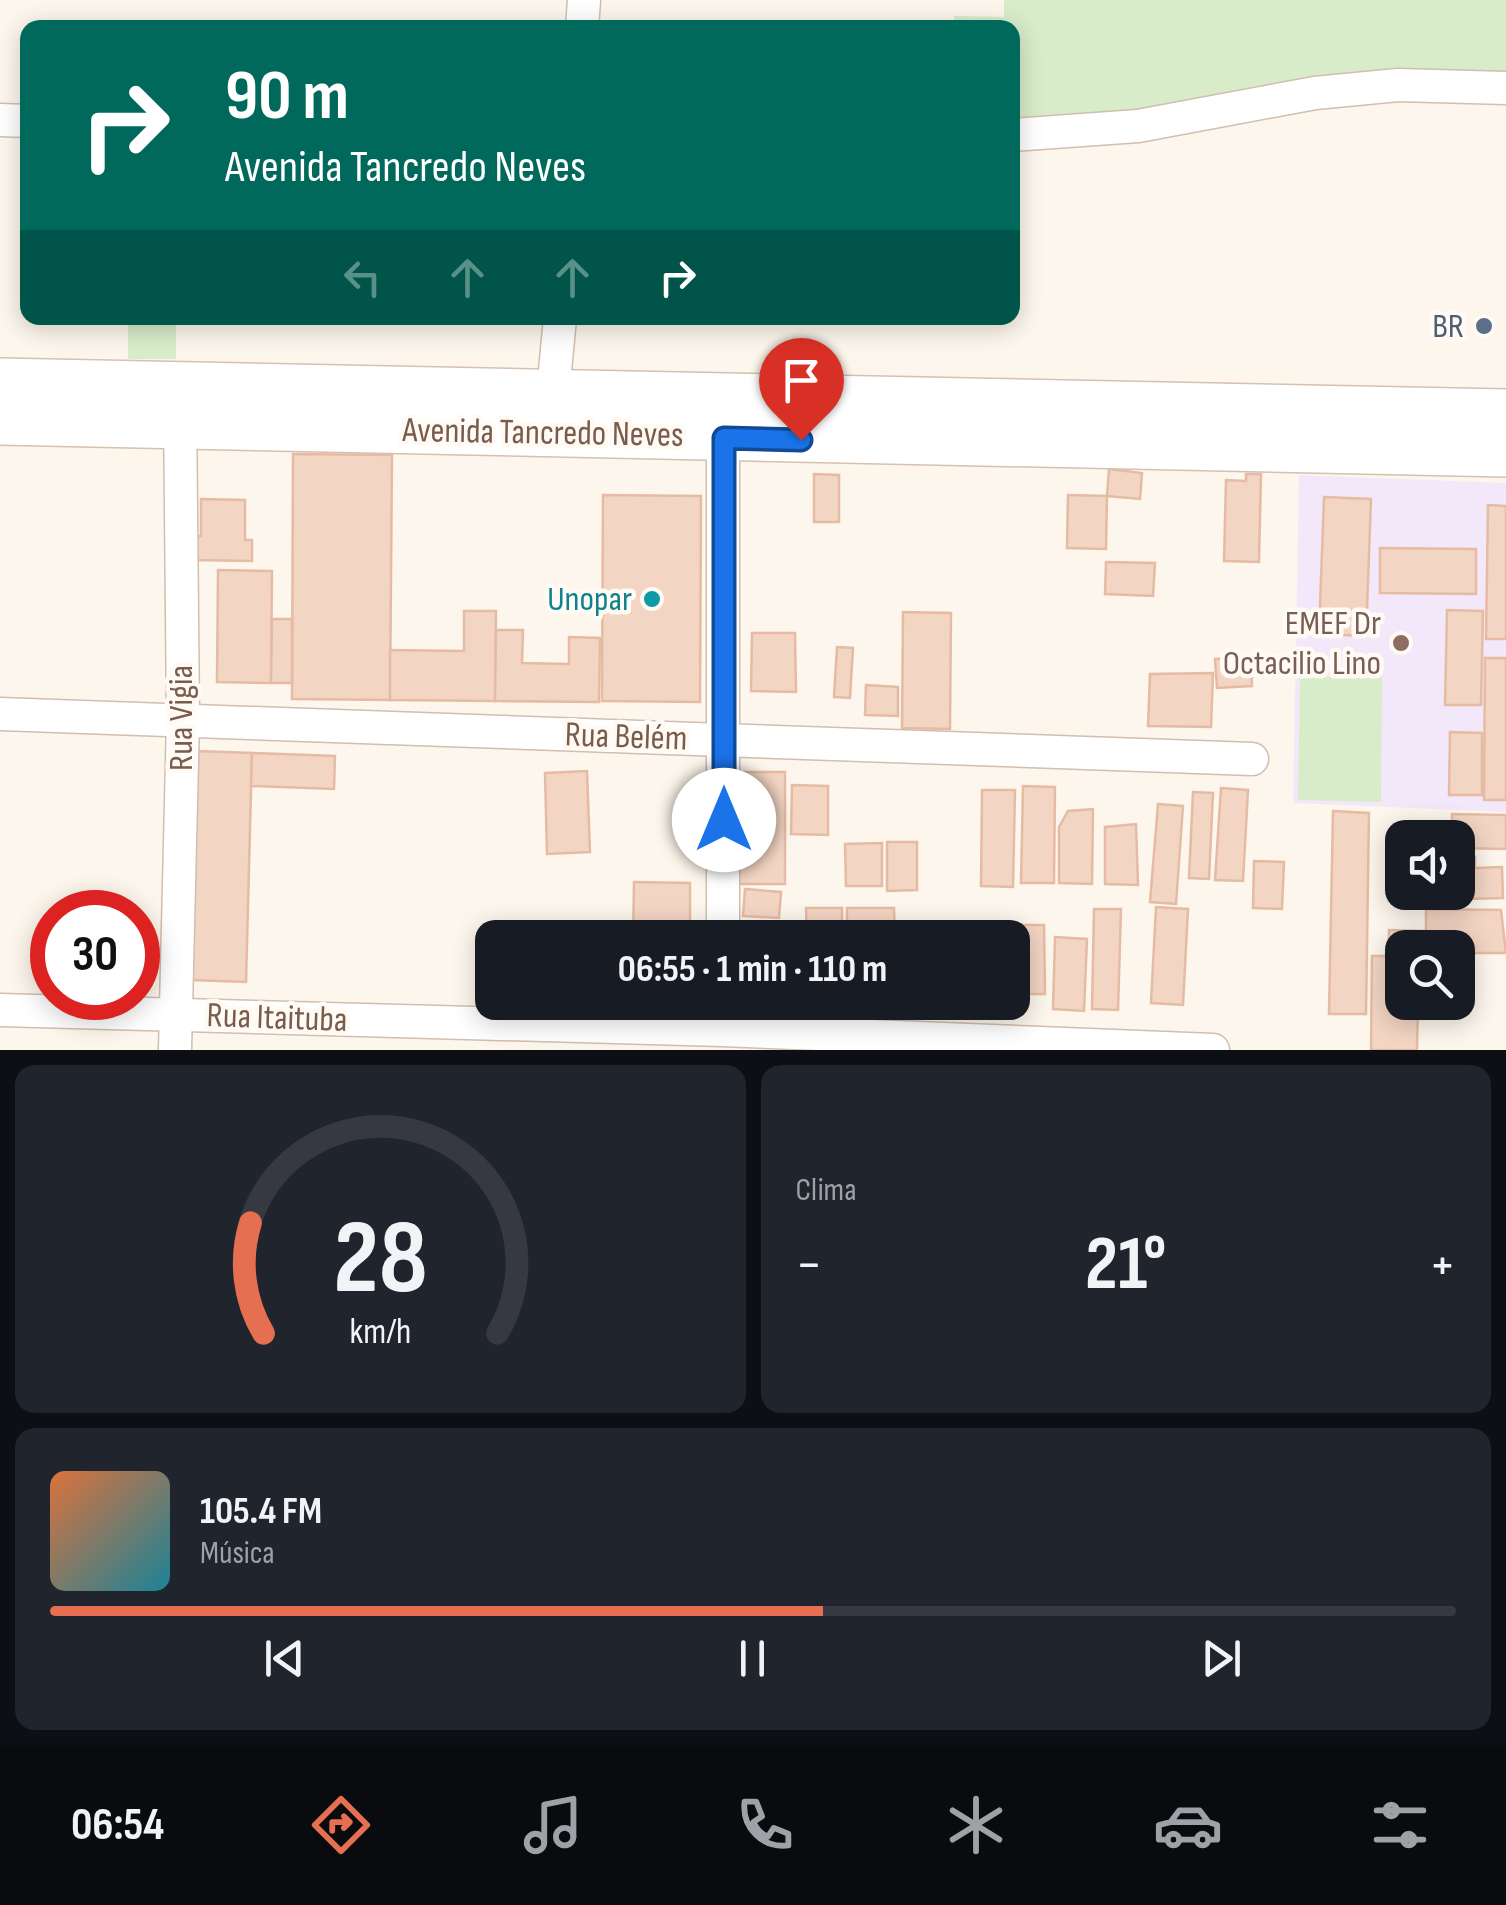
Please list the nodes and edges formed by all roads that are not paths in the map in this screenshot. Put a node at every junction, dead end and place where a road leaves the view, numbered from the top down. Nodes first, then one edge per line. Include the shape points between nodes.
1 (1506, 88) edge
2 (1020, 133) edge
3 (559, 325) edge
4 (0, 381) edge
5 (180, 406) junction
6 (1506, 412) edge
7 (551, 413) junction
8 (723, 418) junction
9 (0, 422) edge
10 (1383, 430) junction
11 (1506, 454) edge
12 (0, 714) edge
13 (182, 720) junction
14 (725, 741) junction
15 (1252, 759) dead end
16 (723, 920) edge
17 (0, 1010) edge
18 (176, 1015) junction
19 (722, 1028) edge
20 (175, 1050) edge
21 (1213, 1050) edge

1 - 2 street via 1398,85 1314,93 1138,126
3 - 7 street
4 - 5 street, Avenida Tancredo Neves
5 - 7 street, Avenida Tancredo Neves
5 - 9 street, Avenida Tancredo Neves
5 - 13 street, Rua Vigia
6 - 10 street, Avenida Tancredo Neves
7 - 8 street, Avenida Tancredo Neves
8 - 10 street, Avenida Tancredo Neves
8 - 14 street
10 - 11 street, Avenida Tancredo Neves
12 - 13 street, Rua Belém
13 - 14 street, Rua Belém
13 - 18 street, Rua Vigia
14 - 15 street, Rua Belém
14 - 16 street
17 - 18 street, Rua Itaituba
18 - 19 street, Rua Itaituba
18 - 20 street, Rua Vigia
19 - 21 street, Rua Itaituba

